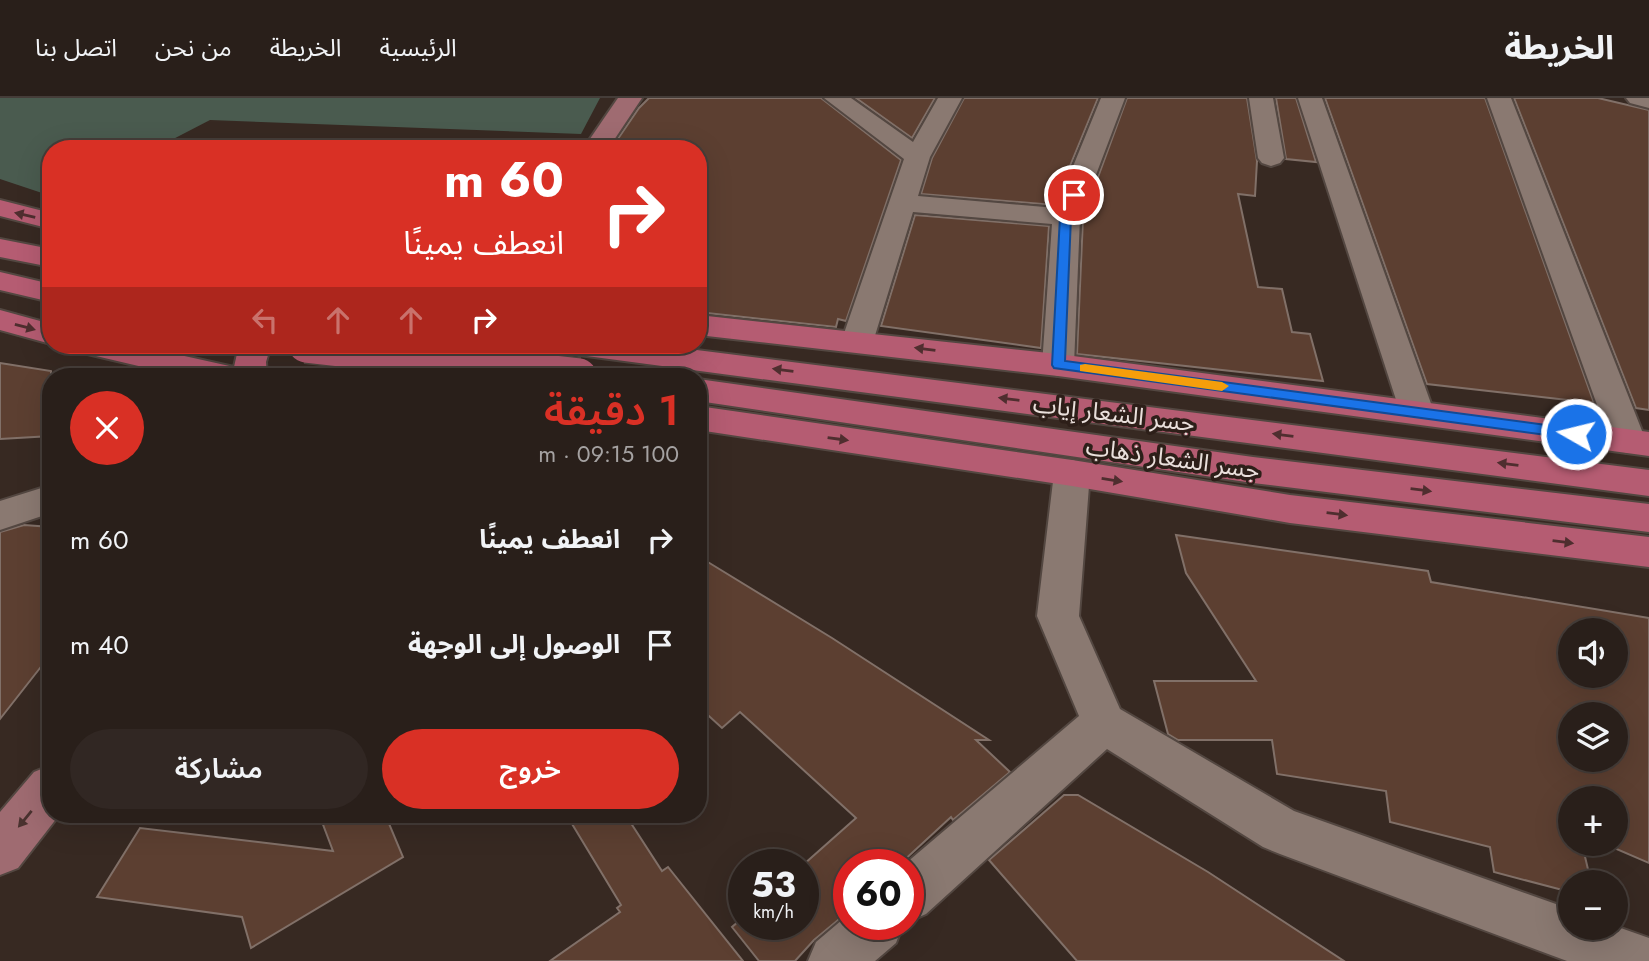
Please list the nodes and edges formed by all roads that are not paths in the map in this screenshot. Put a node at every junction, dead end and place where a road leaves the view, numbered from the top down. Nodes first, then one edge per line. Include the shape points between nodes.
1 (630, 98) edge
2 (836, 98) edge
3 (950, 98) edge
4 (1113, 98) edge
5 (1261, 98) edge
6 (1310, 98) edge
7 (1499, 98) edge
8 (1638, 98) edge
9 (1649, 101) edge
10 (601, 140) edge
11 (917, 157) junction
12 (1270, 158) dead end
13 (903, 203) junction
14 (0, 208) edge
15 (1066, 217) junction
16 (42, 219) edge
17 (0, 248) edge
18 (42, 256) edge
19 (0, 281) edge
20 (42, 291) edge
21 (0, 320) edge
22 (707, 326) edge
23 (42, 332) edge
24 (857, 342) junction
25 (130, 354) edge
26 (385, 354) edge
27 (557, 354) edge
28 (649, 354) edge
29 (1058, 365) junction
30 (192, 368) edge
31 (509, 368) edge
32 (546, 368) edge
33 (707, 391) edge
34 (1417, 412) junction
35 (707, 419) edge
36 (1639, 443) edge
37 (1072, 473) junction
38 (1649, 483) edge
39 (42, 502) edge
40 (0, 516) edge
41 (1649, 517) edge
42 (1649, 552) edge
43 (1104, 723) junction
44 (42, 800) edge
45 (0, 850) edge
46 (924, 882) edge
47 (859, 940) edge
48 (835, 961) edge
49 (1639, 961) edge

1 - 10 main road
2 - 11 street
3 - 11 street
4 - 15 street
5 - 12 street
6 - 34 street
7 - 36 street
8 - 9 street
11 - 13 street
13 - 15 street
13 - 24 street
16 -> 14 main road
15 - 29 street
17 - 18 main road
19 - 20 main road
21 -> 23 main road
22 - 24 main road
29 -> 24 main road
25 - 30 main road
26 - 31 main road, bridge
27 - 32 main road
38 -> 28 main road, جسر الشعار إياب
29 - 34 main road
33 -> 41 main road, جسر الشعار ذهاب via 1253,470
34 - 36 main road
35 -> 37 main road
37 -> 42 main road via 1290,509
37 - 43 street via 1058,616
39 - 40 street
43 - 46 street
43 - 49 street via 1280,830
44 -> 45 main road
47 - 48 street

